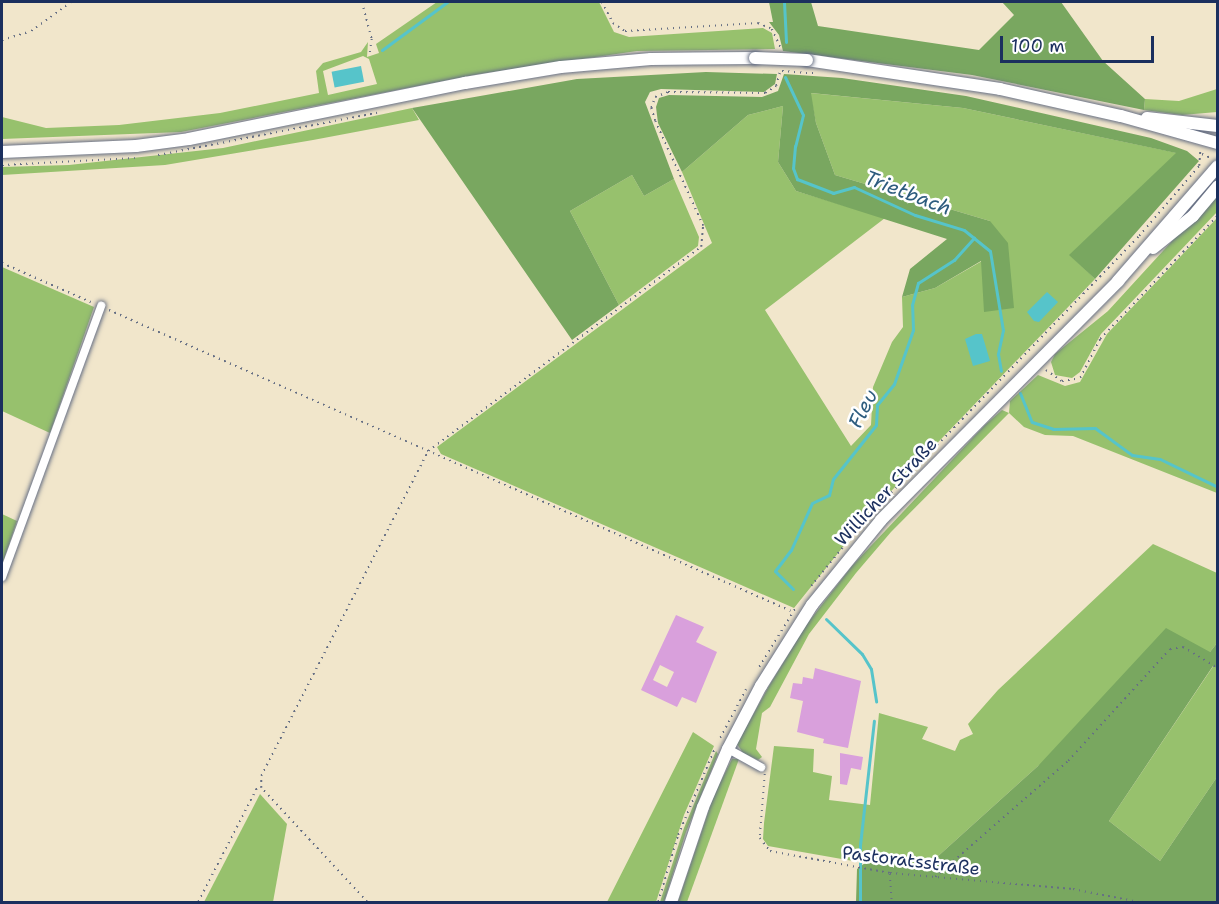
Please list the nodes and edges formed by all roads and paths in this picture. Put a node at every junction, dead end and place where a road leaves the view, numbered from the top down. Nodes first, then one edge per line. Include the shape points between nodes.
1 (71, 2) edge
2 (362, 2) edge
3 (602, 2) edge
4 (2, 40) edge
5 (781, 50) dead end
6 (370, 54) dead end
7 (807, 66) junction
8 (780, 67) dead end
9 (778, 71) dead end
10 (821, 74) dead end
11 (380, 113) dead end
12 (1121, 116) junction
13 (1218, 116) edge
14 (1195, 123) junction
15 (1218, 126) edge
16 (1214, 142) edge
17 (1194, 150) dead end
18 (2, 152) edge
19 (1198, 152) junction
20 (153, 156) dead end
21 (145, 157) dead end
22 (1218, 160) edge
23 (2, 165) edge
24 (1218, 166) edge
25 (1218, 186) edge
26 (1218, 215) edge
27 (1144, 253) junction
28 (2, 263) edge
29 (101, 306) junction
30 (1033, 358) junction
31 (428, 451) junction
32 (2, 577) edge
33 (793, 612) dead end
34 (1218, 668) edge
35 (728, 749) junction
36 (760, 767) joint
37 (259, 784) junction
38 (890, 873) junction
39 (934, 878) junction
40 (198, 903) edge
41 (367, 903) edge
42 (670, 903) edge
43 (892, 903) edge
44 (1139, 903) edge

1 - 4 path via 31,31
2 - 6 path via 372,39
3 - 5 path via 613,23 625,31 758,23 772,30
7 - 9 path, bridge
7 - 10 path
7 - 12 main road via 917,74
7 - 18 main road, bridge via 755,58 651,59 561,67 465,82 189,139 136,146
8 - 31 path via 777,84 767,92 673,92 655,97 651,108 655,121 703,226 701,247
11 - 20 path
12 - 14 main road
12 - 16 main road
13 - 14 main road
14 - 15 main road
16 - 19 path
17 - 19 path
19 - 22 path
19 - 30 path via 1202,162 1185,184
21 - 23 path
24 - 27 main road, Willicher Straße
25 - 27 main road via 1167,240
26 - 30 path via 1100,339 1080,378 1062,381
27 - 30 main road, Willicher Straße
28 - 29 path
29 - 31 path
29 - 32 street
30 - 35 main road, Willicher Straße via 839,569 774,664
31 - 33 path
31 - 37 path
34 - 39 path via 1183,647 1170,649 1068,761
35 - 36 street
35 - 42 main road, Willicher Straße
36 - 38 path, Pastoratsstraße via 765,778 760,835 763,847 774,853
37 - 40 path
37 - 41 path
38 - 39 path, Pastoratsstraße
38 - 43 path
39 - 44 path, Pastoratsstraße via 1073,889

